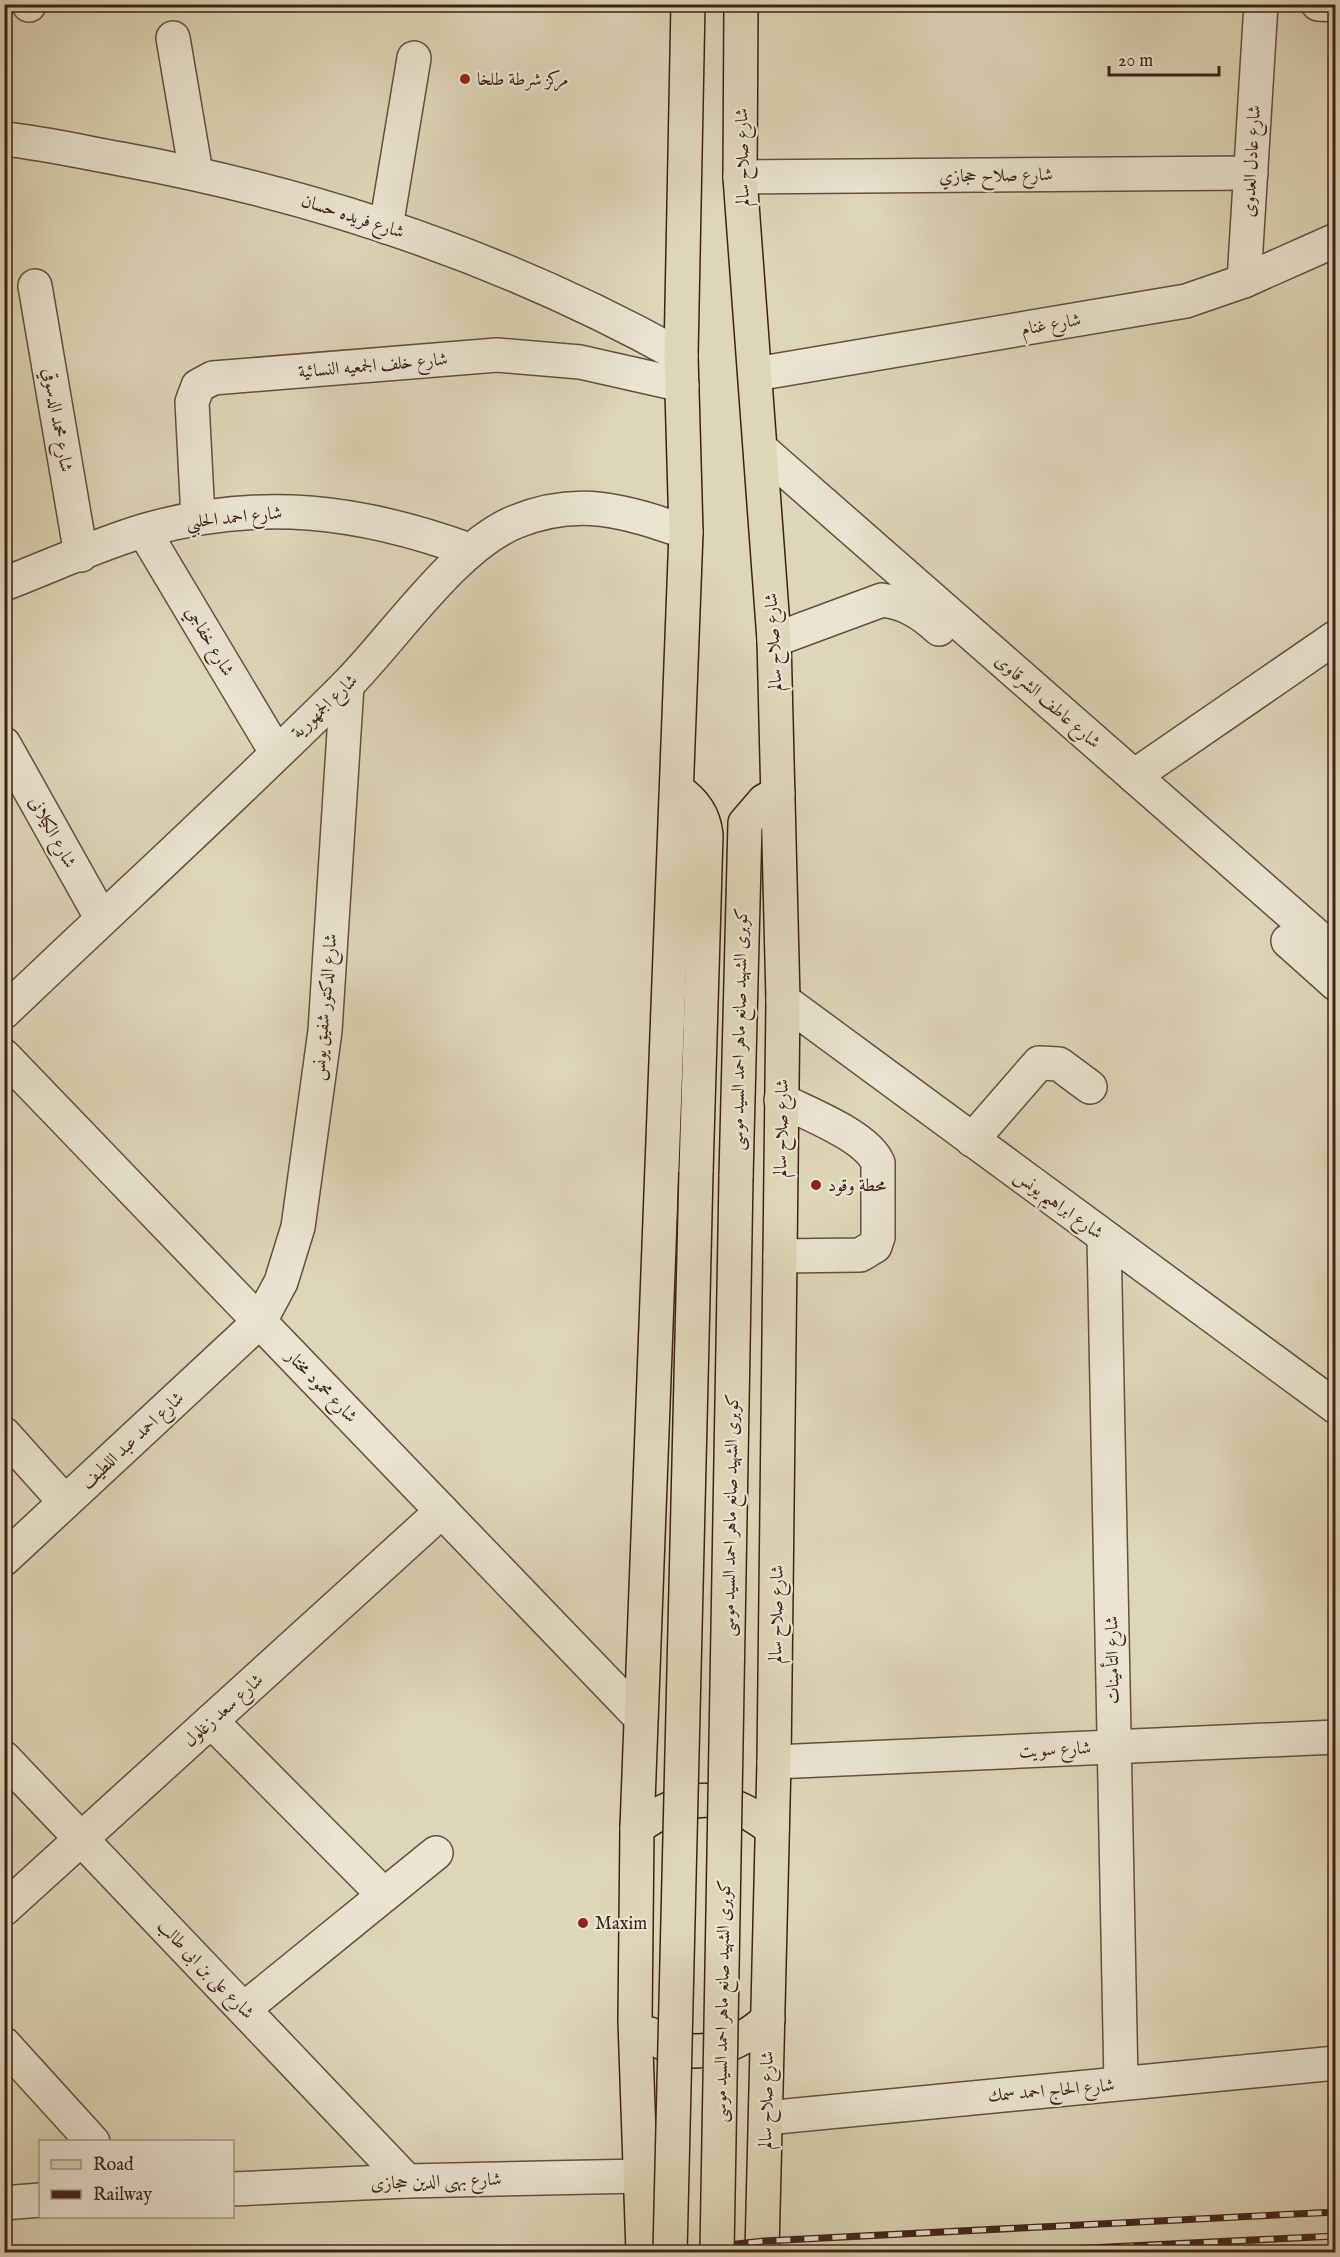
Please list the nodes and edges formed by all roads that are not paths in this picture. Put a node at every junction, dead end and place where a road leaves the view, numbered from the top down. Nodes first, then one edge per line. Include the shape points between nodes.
1 (688, 4) edge
2 (741, 4) edge
3 (1261, 4) edge
4 (1318, 4) edge
5 (1335, 5) edge
6 (173, 38) dead end
7 (414, 58) dead end
8 (4, 139) edge
9 (196, 173) junction
10 (1251, 173) junction
11 (740, 177) junction
12 (386, 226) junction
13 (1335, 240) edge
14 (1244, 281) junction
15 (35, 286) dead end
16 (681, 370) junction
17 (756, 374) junction
18 (761, 449) junction
19 (198, 518) junction
20 (144, 531) junction
21 (686, 532) junction
22 (469, 550) junction
23 (81, 555) junction
24 (4, 584) edge
25 (1335, 637) edge
26 (774, 640) junction
27 (347, 685) junction
28 (276, 752) junction
29 (8, 760) edge
30 (1134, 776) junction
31 (677, 790) junction
32 (778, 793) junction
33 (102, 919) junction
34 (1335, 953) edge
35 (1335, 984) edge
36 (783, 1000) junction
37 (4, 1012) edge
38 (4, 1056) edge
39 (1090, 1087) dead end
40 (782, 1100) junction
41 (972, 1140) junction
42 (1104, 1237) junction
43 (780, 1256) junction
44 (260, 1321) junction
45 (1335, 1407) edge
46 (4, 1434) edge
47 (65, 1502) junction
48 (442, 1511) junction
49 (4, 1559) edge
50 (640, 1717) junction
51 (211, 1721) junction
52 (1335, 1737) edge
53 (1114, 1747) junction
54 (4, 1758) edge
55 (774, 1762) junction
56 (637, 1828) junction
57 (772, 1829) junction
58 (81, 1839) junction
59 (436, 1852) dead end
60 (384, 1895) junction
61 (4, 1909) edge
62 (244, 2009) junction
63 (768, 2019) junction
64 (635, 2021) junction
65 (4, 2044) edge
66 (1335, 2063) edge
67 (1121, 2083) junction
68 (766, 2118) junction
69 (91, 2140) edge
70 (640, 2176) junction
71 (407, 2181) junction
72 (234, 2189) edge
73 (39, 2200) edge
74 (4, 2203) edge
75 (643, 2253) edge
76 (670, 2253) edge
77 (717, 2253) edge
78 (762, 2253) edge

1 - 16 main road
2 - 11 main road, شارع صلاح سالم
3 - 10 street, شارع عادل العدوى
4 - 5 street
6 - 9 street
7 - 12 street
8 - 9 street, شارع فريده حسان
9 - 12 street, شارع فريده حسان
10 - 11 street, شارع صلاح حجازي
10 - 14 street, شارع عادل العدوى
11 - 17 main road, شارع صلاح سالم
12 - 16 street, شارع فريده حسان via 620,321
13 - 14 street, شارع غنام
14 - 17 street, شارع غنام via 1186,301
15 - 23 street, شارع محمد الدسوقي
16 - 19 street, شارع خلف الجمعيه النسائية via 497,355 213,378 198,386 192,402
16 - 21 main road
17 - 18 main road, شارع صلاح سالم
18 - 26 main road, شارع صلاح سالم
18 - 30 street, شارع عاطف الشرقاوى
19 - 20 street, شارع احمد الحلبي
19 - 22 street, شارع احمد الحلبي via 253,512 352,517 417,531
20 - 23 street, شارع احمد الحلبي
20 - 28 street, شارع خفاجي
21 - 22 street, شارع الجمهورية via 594,507 543,512 512,524
21 - 31 main road
22 - 27 street, شارع الجمهورية
23 - 24 street, شارع احمد الحلبي
25 - 30 street
26 - 32 main road, شارع صلاح سالم
26 - 35 street, شارع عاطف الشرقاوى via 882,600 899,602 922,613
27 - 28 street, شارع الجمهورية
27 - 44 street, شارع الدكتور شفيق يونس via 325,1031 298,1227 281,1282
28 - 33 street, شارع الجمهورية
29 - 33 street, شارع الكيلانى
30 - 34 street, شارع عاطف الشرقاوى
31 - 50 main road
31 - 76 main road, كوبرى الشهيد صانع ماهر احمد السيد موسى, bridge via 699,810 706,835
32 - 36 main road, شارع صلاح سالم
32 - 77 main road, كوبرى الشهيد صانع ماهر احمد السيد موسى, bridge via 764,801 745,823
33 - 37 street, شارع الجمهورية
36 - 40 main road, شارع صلاح سالم
36 - 41 street, شارع ابراهيم يونس
38 - 44 street, شارع محمود مختار
39 - 41 street via 1059,1064 1040,1063
40 - 43 main road, شارع صلاح سالم
40 - 43 street via 861,1142 875,1155 878,1237 875,1246 860,1255
41 - 42 street, شارع ابراهيم يونس
42 - 45 street, شارع ابراهيم يونس
42 - 53 street, شارع التأمينات
43 - 55 main road, شارع صلاح سالم
44 - 47 street, شارع احمد عبد اللطيف
44 - 48 street, شارع محمود مختار
46 - 47 street
47 - 49 street, شارع احمد عبد اللطيف
48 - 50 street, شارع محمود مختار
48 - 51 street, شارع سعد زغلول
50 - 56 main road
51 - 58 street, شارع سعد زغلول
51 - 60 street
52 - 53 street, شارع سويت
53 - 55 street, شارع سويت
53 - 67 street, شارع التأمينات
54 - 58 street, شارع على بن ابى طالب
55 - 57 main road, شارع صلاح سالم
56 - 57 main road via 661,1810 690,1801 720,1801 748,1811
56 - 64 main road
57 - 63 main road, شارع صلاح سالم
58 - 61 street, شارع سعد زغلول
58 - 62 street, شارع على بن ابى طالب
59 - 60 street
60 - 62 street
62 - 71 street, شارع على بن ابى طالب
63 - 64 main road via 750,2036 727,2047 702,2051 677,2047 654,2037
63 - 68 main road, شارع صلاح سالم
64 - 70 main road
65 - 69 street
66 - 67 street, شارع الحاج احمد سمك
67 - 68 street, شارع الحاج احمد سمك
68 - 78 main road, شارع صلاح سالم
70 - 71 street, شارع بهى الدين حجازى
70 - 75 main road
71 - 72 street, شارع بهى الدين حجازى
73 - 74 street

